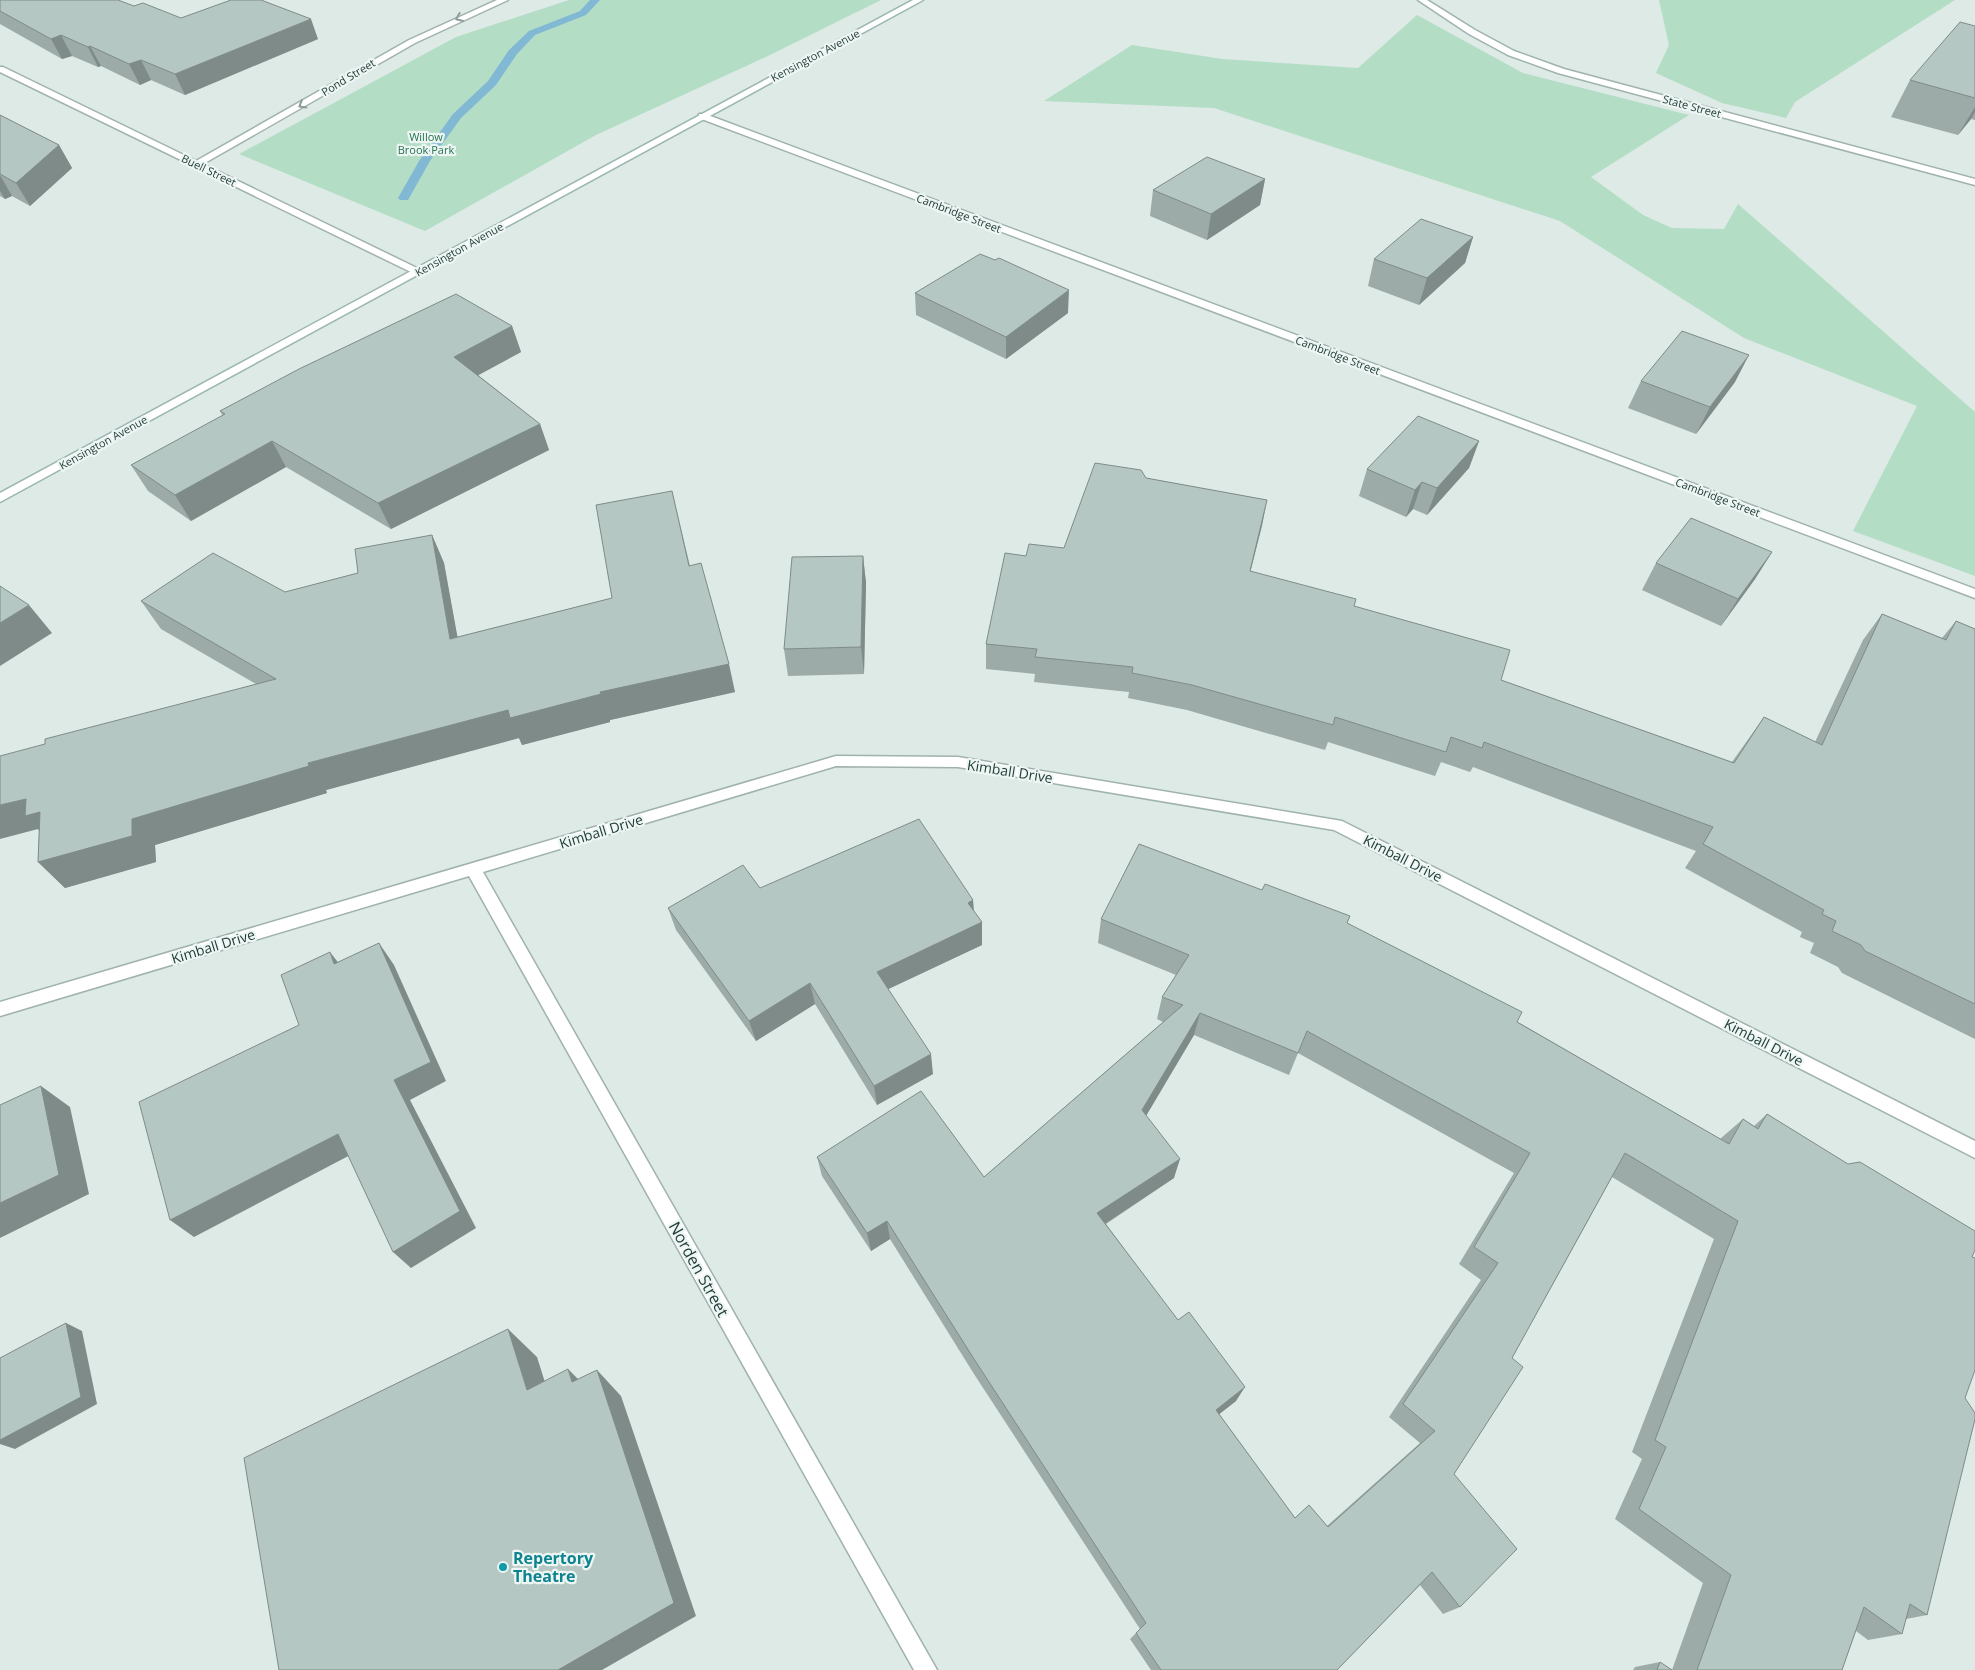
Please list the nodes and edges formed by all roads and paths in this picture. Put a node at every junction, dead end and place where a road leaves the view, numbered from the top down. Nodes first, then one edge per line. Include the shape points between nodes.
1 (504, 0) edge
2 (919, 0) edge
3 (1422, 0) edge
4 (0, 69) edge
5 (702, 116) junction
6 (197, 164) junction
7 (1975, 182) edge
8 (417, 272) junction
9 (0, 498) edge
10 (1975, 594) edge
11 (473, 869) junction
12 (0, 1009) edge
13 (1975, 1150) edge
14 (926, 1670) edge

1 -> 6 street, Pond Street via 404,44 266,127
2 - 5 street, Kensington Avenue
3 - 7 street, State Street via 1511,53 1561,71
4 - 6 street, Buell Street
5 - 8 street, Kensington Avenue
5 - 10 street, Cambridge Street
6 - 8 street, Buell Street
8 - 9 street, Kensington Avenue
11 - 12 street, Kimball Drive
11 - 13 street, Kimball Drive via 836,761 958,762 1337,825
11 - 14 street, Norden Street

